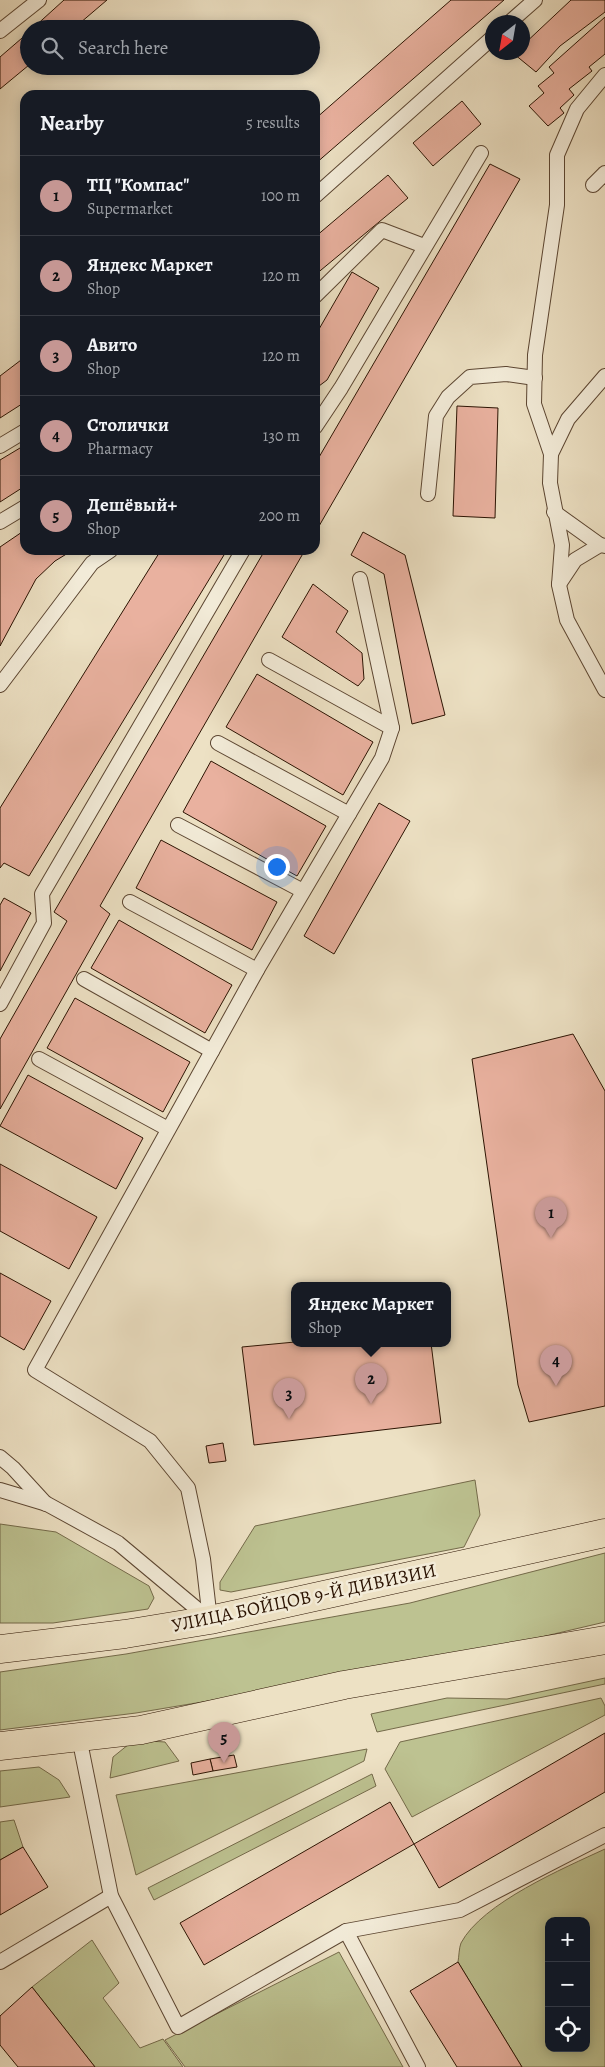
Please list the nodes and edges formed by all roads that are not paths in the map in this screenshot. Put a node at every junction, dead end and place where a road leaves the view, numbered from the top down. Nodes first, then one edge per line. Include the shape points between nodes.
1 (39, 0) edge
2 (535, 0) edge
3 (518, 15) edge
4 (0, 31) edge
5 (485, 44) edge
6 (605, 75) edge
7 (481, 153) dead end
8 (605, 173) edge
9 (593, 185) dead end
10 (320, 192) edge
11 (424, 246) junction
12 (320, 291) edge
13 (605, 376) edge
14 (535, 378) junction
15 (320, 420) edge
16 (20, 434) edge
17 (0, 446) edge
18 (551, 454) junction
19 (428, 494) dead end
20 (20, 511) edge
21 (554, 512) junction
22 (0, 522) edge
23 (602, 545) edge
24 (104, 555) edge
25 (240, 555) edge
26 (360, 579) dead end
27 (559, 584) junction
28 (268, 660) dead end
29 (0, 685) edge
30 (605, 690) edge
31 (392, 728) junction
32 (218, 743) dead end
33 (349, 814) junction
34 (178, 825) dead end
35 (303, 891) junction
36 (130, 902) dead end
37 (257, 970) junction
38 (84, 979) dead end
39 (0, 1004) edge
40 (212, 1051) junction
41 (39, 1059) dead end
42 (168, 1129) junction
43 (0, 1457) edge
44 (0, 1490) edge
45 (46, 1504) junction
46 (605, 1533) edge
47 (210, 1620) junction
48 (605, 1640) edge
49 (0, 1649) edge
50 (79, 1736) junction
51 (0, 1746) edge
52 (605, 1835) edge
53 (111, 1896) junction
54 (346, 1931) junction
55 (0, 1962) edge
56 (418, 2067) edge

1 - 4 lane
2 - 3 lane
5 - 10 lane
6 - 14 lane via 577,109 557,155 557,205 535,355
7 - 11 lane
8 - 9 lane
11 - 12 lane via 382,230
11 - 15 lane
13 - 18 lane via 568,419
14 - 18 lane via 534,404
14 - 19 lane via 506,374 470,377 448,397 436,416
16 - 17 lane
18 - 21 lane
20 - 22 lane
21 - 23 lane
21 - 27 lane via 562,545
23 - 27 lane via 575,560
24 - 29 lane via 92,563
25 - 39 lane via 42,894 44,923
26 - 31 lane
27 - 30 lane via 568,620
28 - 31 lane
31 - 33 lane via 382,758
32 - 33 lane
33 - 35 lane
34 - 35 lane
35 - 37 lane
36 - 37 lane
37 - 40 lane
38 - 40 lane
40 - 42 lane
41 - 42 lane
42 - 47 lane via 35,1370 150,1441 188,1488 203,1559
43 - 45 lane
44 - 45 lane
45 - 47 lane via 118,1544
46 - 47 main road, УЛИЦА БОЙЦОВ 9-Й ДИВИЗИИ
47 - 49 main road, УЛИЦА БОЙЦОВ 9-Й ДИВИЗИИ
48 - 50 main road via 344,1685 141,1730
50 - 51 main road
50 - 53 lane
52 - 54 lane via 460,1910
53 - 54 lane via 178,2027
53 - 55 lane
54 - 56 lane

